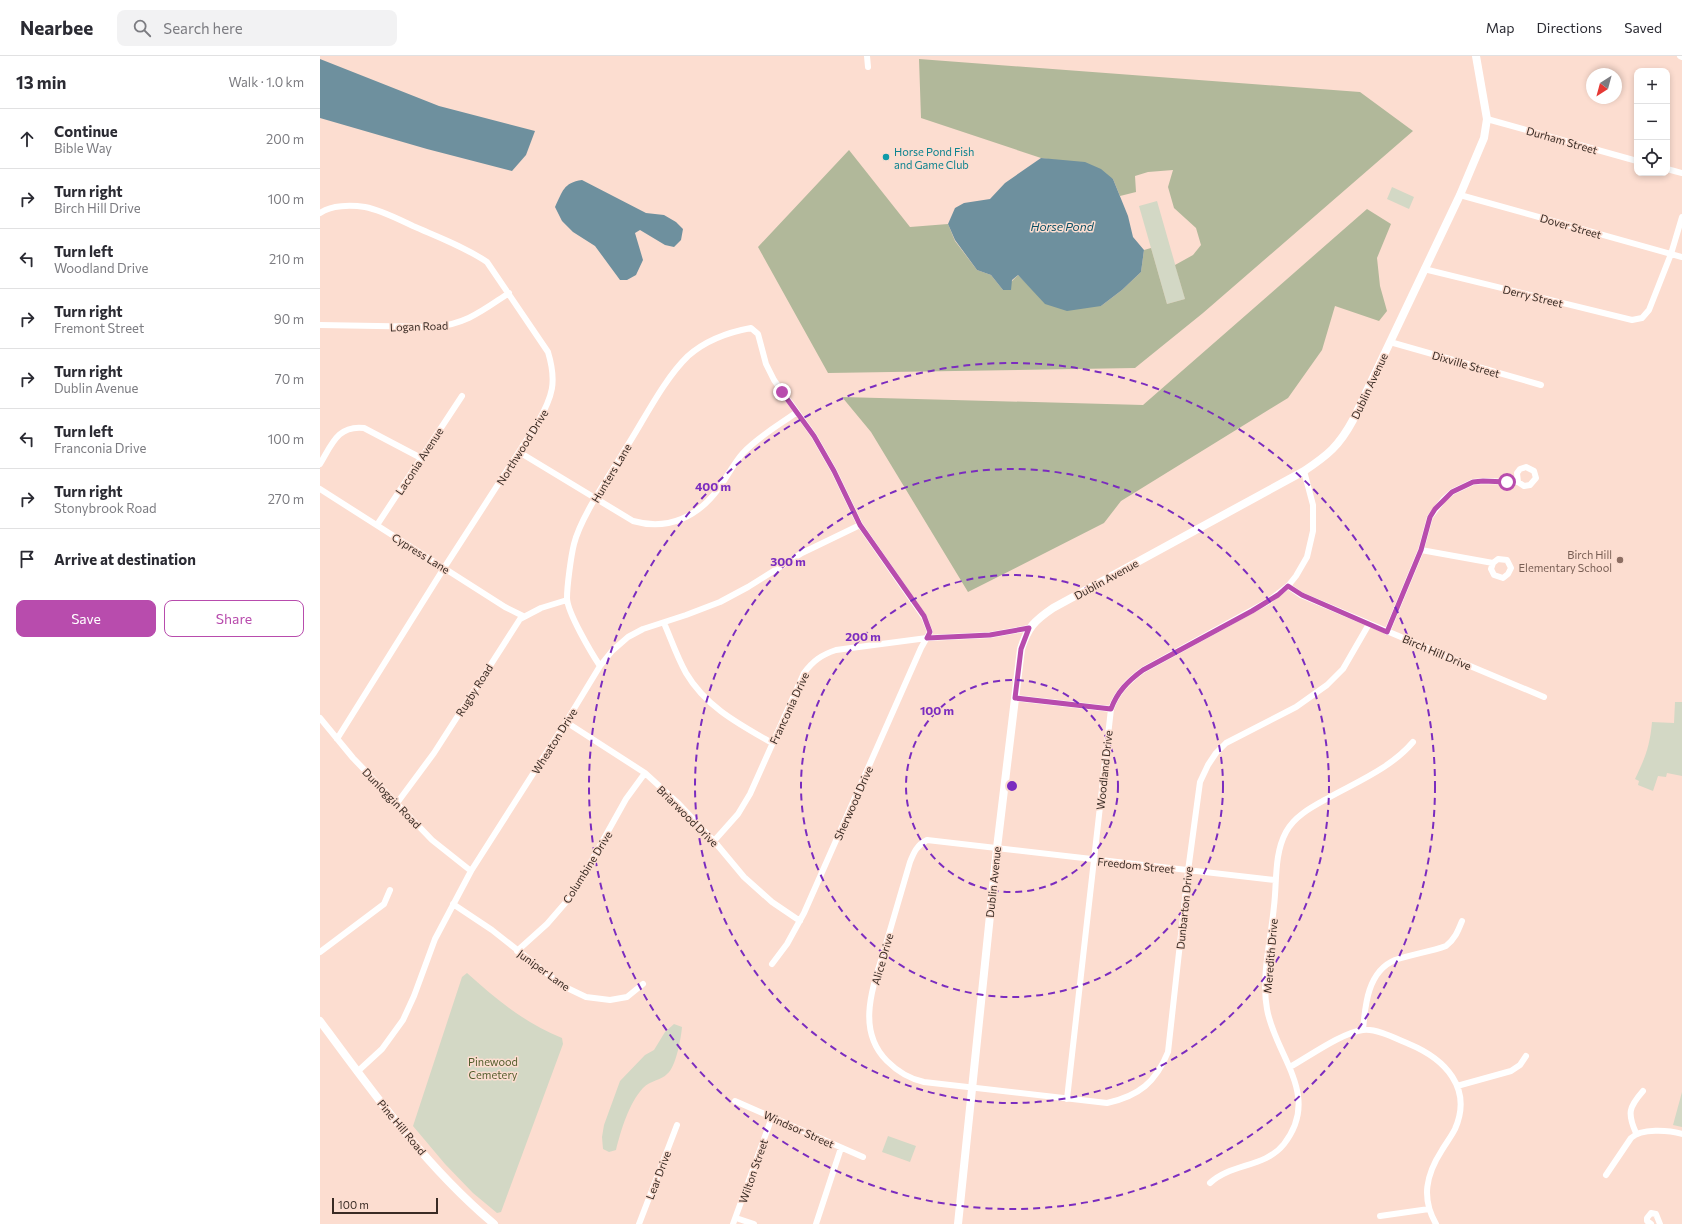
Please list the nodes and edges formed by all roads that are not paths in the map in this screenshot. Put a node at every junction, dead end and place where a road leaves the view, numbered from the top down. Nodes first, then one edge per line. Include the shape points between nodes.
1 (867, 56) edge
2 (1476, 56) edge
3 (868, 67) dead end
4 (1487, 119) junction
5 (1634, 160) edge
6 (1670, 170) edge
7 (1682, 173) edge
8 (1460, 194) junction
9 (320, 213) edge
10 (1682, 217) edge
11 (1671, 254) junction
12 (1682, 258) edge
13 (1424, 268) junction
14 (509, 293) junction
15 (320, 326) edge
16 (1390, 342) junction
17 (1541, 385) dead end
18 (462, 396) dead end
19 (798, 412) junction
20 (519, 452) junction
21 (421, 458) junction
22 (320, 464) edge
23 (1304, 471) junction
24 (1518, 482) dead end
25 (320, 489) edge
26 (595, 499) junction
27 (377, 525) junction
28 (860, 525) junction
29 (1421, 550) junction
30 (1493, 563) dead end
31 (444, 568) junction
32 (1288, 586) junction
33 (567, 600) junction
34 (523, 616) junction
35 (664, 623) junction
36 (1369, 624) junction
37 (1029, 628) junction
38 (1387, 632) junction
39 (927, 638) junction
40 (600, 666) junction
41 (1544, 697) dead end
42 (1015, 698) junction
43 (1111, 709) junction
44 (320, 718) edge
45 (566, 722) junction
46 (337, 739) junction
47 (1413, 742) dead end
48 (772, 743) junction
49 (645, 773) junction
50 (397, 803) junction
51 (714, 841) junction
52 (997, 848) junction
53 (1094, 860) junction
54 (1188, 870) junction
55 (471, 871) junction
56 (1275, 880) junction
57 (390, 890) dead end
58 (453, 904) junction
59 (800, 921) junction
60 (1462, 921) dead end
61 (517, 951) junction
62 (320, 952) edge
63 (772, 964) dead end
64 (644, 984) dead end
65 (320, 1021) edge
66 (1363, 1030) junction
67 (1526, 1056) dead end
68 (1290, 1067) junction
69 (357, 1072) junction
70 (1457, 1086) junction
71 (972, 1088) junction
72 (1643, 1091) dead end
73 (1067, 1099) junction
74 (735, 1101) dead end
75 (772, 1117) junction
76 (677, 1126) dead end
77 (1636, 1133) junction
78 (1682, 1134) edge
79 (841, 1148) junction
80 (863, 1157) dead end
81 (1606, 1175) dead end
82 (1210, 1183) dead end
83 (1429, 1209) junction
84 (1380, 1216) dead end
85 (735, 1221) edge
86 (494, 1224) edge
87 (639, 1224) edge
88 (754, 1224) edge
89 (816, 1224) edge
90 (958, 1224) edge
91 (1436, 1224) edge
92 (1651, 1224) edge
93 (1660, 1224) edge

1 - 3 street
2 - 4 street, Dublin Avenue
4 - 5 street, Durham Street
4 - 8 street, Dublin Avenue via 1484,138
6 - 7 street
8 - 11 street, Dover Street
8 - 13 street, Dublin Avenue
9 - 14 street, Northwood Drive via 325,209 346,206 366,207 388,215 474,253 488,262
10 - 11 street
11 - 12 street, Dover Street
11 - 13 street, Derry Street via 1649,310 1642,318 1632,320
13 - 16 street, Dublin Avenue
14 - 15 street, Logan Road via 465,321 450,326
14 - 20 street, Northwood Drive via 548,352 553,373 552,392 546,408
16 - 17 street, Dixville Street
16 - 23 street, Dublin Avenue via 1341,441 1325,457
18 - 21 street, Laconia Avenue
19 - 26 street via 755,441 743,453 709,501 683,519 659,525 642,524
19 - 26 street, Hunters Lane via 774,380 766,364 758,334 751,328 723,335 702,346 678,368
19 - 28 street via 834,471
20 - 26 street
20 - 31 street, Northwood Drive
21 - 22 street via 364,428 354,427 341,432
21 - 27 street, Laconia Avenue
23 - 32 street, Woodland Drive via 1313,505 1312,540 1302,567
23 - 37 street, Dublin Avenue via 1053,608
24 - 29 street via 1473,482 1452,492 1430,517
25 - 27 street, Cypress Lane
26 - 33 street, Hunters Lane via 579,528 574,544
27 - 31 street, Cypress Lane
28 - 35 street, Wheaton Drive via 802,553 720,602
28 - 39 street via 924,616 930,632
29 - 30 street
29 - 38 street
31 - 34 street, Cypress Lane
31 - 46 street, Northwood Drive
32 - 36 street, Birch Hill Drive via 1302,595
32 - 43 street, Woodland Drive via 1252,611 1143,670 1121,690
33 - 34 street, Rugby Road
33 - 40 street via 589,650
34 - 50 street, Rugby Road via 434,753
35 - 40 street, Wheaton Drive via 628,637
35 - 48 street via 685,671 704,697 737,723
36 - 38 street, Birch Hill Drive
36 - 54 street, Dunbarton Drive via 1343,670 1327,685 1296,707 1226,743 1216,753 1200,782
37 - 39 street, Franconia Drive via 990,635
37 - 42 street, Dublin Avenue via 1021,649
38 - 41 street, Birch Hill Drive
39 - 48 street, Franconia Drive via 836,650 813,661 804,673
39 - 59 street, Sherwood Drive via 920,648
40 - 45 street, Wheaton Drive
42 - 43 street
42 - 52 street, Dublin Avenue
43 - 53 street, Woodland Drive
44 - 46 street, Dunloggin Road
45 - 49 street, Briarwood Drive
45 - 55 street, Wheaton Drive
46 - 50 street, Dunloggin Road
47 - 56 street, Meredith Drive via 1395,759 1316,804 1293,822 1282,841
48 - 51 street, Franconia Drive via 750,794 738,814
49 - 51 street, Briarwood Drive
49 - 61 street, Columbine Drive via 626,799 573,894 548,924
50 - 55 street, Dunloggin Road via 432,840
51 - 59 street, Briarwood Drive via 744,877 772,902
52 - 53 street, Freedom Street
52 - 71 street, Dublin Avenue
52 - 71 street, Alice Drive via 932,840 921,843 917,848 908,869 870,1007 869,1027 872,1039 882,1056 896,1069 912,1079
53 - 54 street, Freedom Street
53 - 73 street, Woodland Drive
54 - 56 street, Freedom Street
54 - 73 street, Dunbarton Drive via 1168,1052 1162,1067 1139,1091 1123,1100 1107,1103
55 - 58 street, Wheaton Drive
56 - 68 street, Meredith Drive via 1265,996 1272,1029
57 - 62 street via 384,904
58 - 61 street, Juniper Lane via 492,930
58 - 69 street, Wheaton Drive via 435,939 403,1020 382,1049
59 - 63 street, Sherwood Drive
60 - 66 street via 1457,934 1446,946 1395,960 1381,970 1370,989
61 - 64 street, Juniper Lane via 563,986 586,998 623,998
65 - 69 street, Pine Hill Road
66 - 68 street via 1326,1045
66 - 70 street via 1395,1038 1430,1054 1445,1066
67 - 70 street via 1520,1066 1511,1071
68 - 82 street, Meredith Drive via 1297,1086 1297,1116 1292,1131 1283,1145 1267,1159 1222,1174
69 - 86 street, Pine Hill Road via 428,1158
70 - 83 street via 1460,1105 1457,1121 1430,1171 1427,1190
71 - 73 street, Dunbarton Drive
71 - 90 street, Dublin Avenue
72 - 77 street via 1630,1109
74 - 75 street, Windsor Street
75 - 79 street, Windsor Street
75 - 85 street, Wilton Street
76 - 87 street, Lear Drive
77 - 78 street via 1668,1131
77 - 81 street
79 - 80 street, Windsor Street
79 - 89 street
83 - 84 street
83 - 91 street
85 - 88 street
92 - 93 street via 1647,1218 1648,1214 1653,1213

